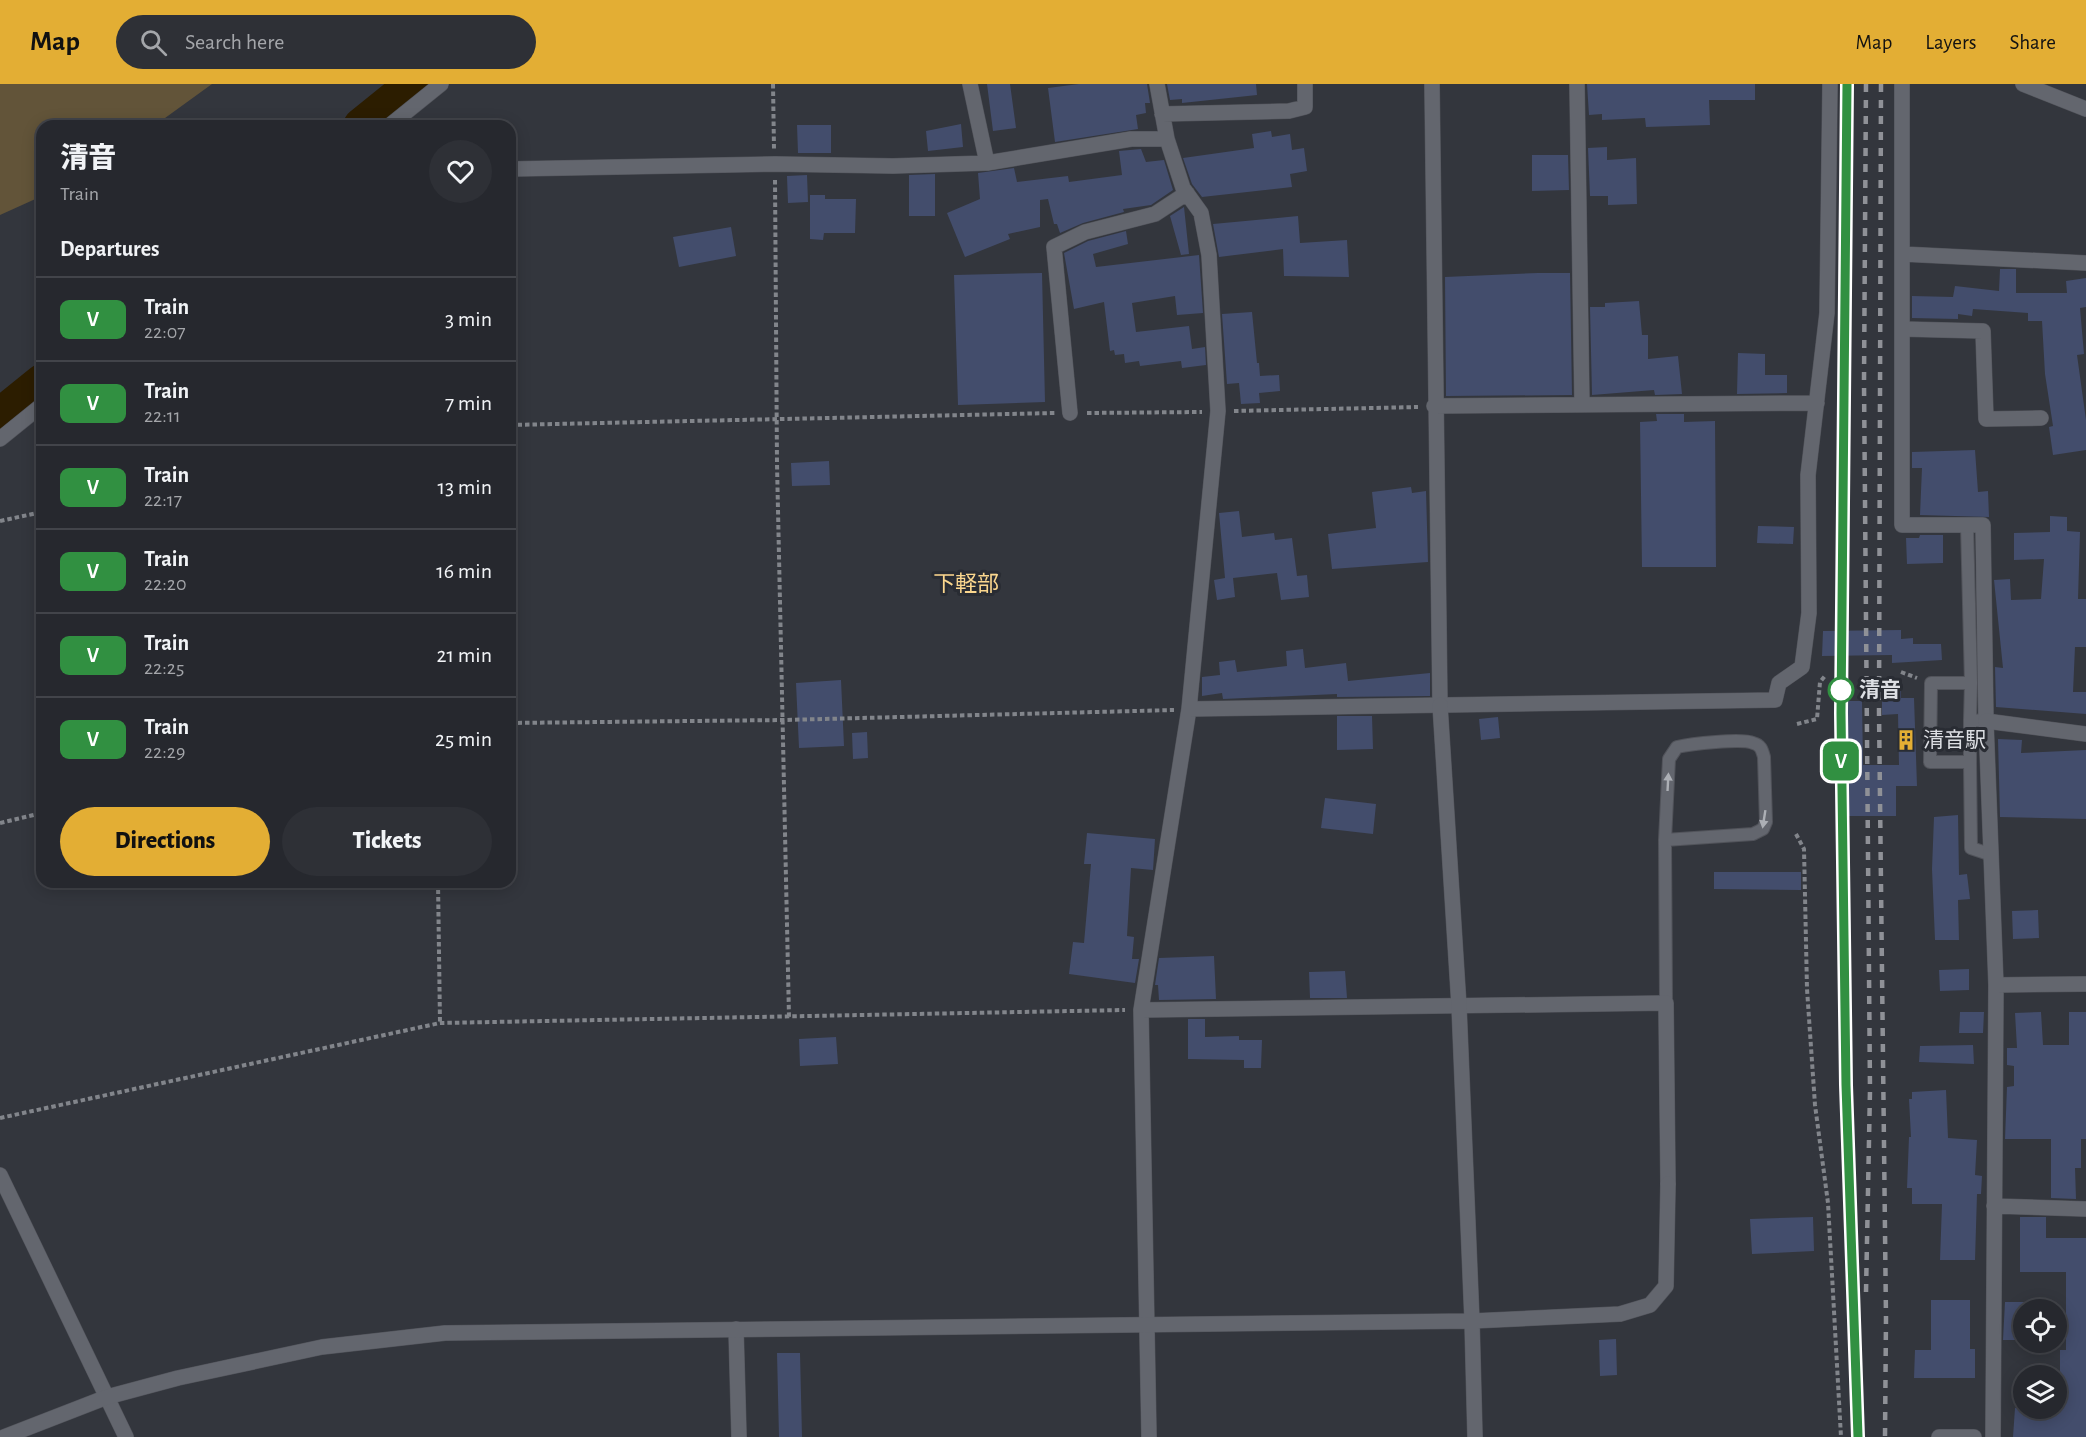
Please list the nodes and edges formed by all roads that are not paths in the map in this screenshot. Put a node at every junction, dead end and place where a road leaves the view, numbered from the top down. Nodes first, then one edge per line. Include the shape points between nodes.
1 (441, 84) edge
2 (970, 84) edge
3 (1158, 84) edge
4 (1305, 84) edge
5 (1432, 84) edge
6 (1577, 84) edge
7 (1830, 84) edge
8 (1902, 84) edge
9 (2023, 84) edge
10 (2086, 109) edge
11 (1162, 114) junction
12 (396, 120) edge
13 (1167, 139) junction
14 (987, 163) junction
15 (516, 170) edge
16 (1187, 193) junction
17 (1902, 254) junction
18 (2086, 263) edge
19 (1902, 329) junction
20 (1817, 403) junction
21 (1582, 405) junction
22 (1434, 406) junction
23 (36, 410) edge
24 (1070, 413) road end
25 (2041, 418) dead end
26 (0, 439) edge
27 (1967, 525) junction
28 (1971, 683) junction
29 (1440, 705) junction
30 (1189, 709) junction
31 (1970, 720) junction
32 (1986, 721) junction
33 (2086, 734) edge
34 (1970, 762) junction
35 (1665, 840) junction
36 (1992, 855) junction
37 (2086, 984) edge
38 (1996, 985) junction
39 (1666, 1003) junction
40 (1459, 1006) junction
41 (1141, 1010) junction
42 (0, 1175) edge
43 (1994, 1206) junction
44 (2086, 1209) edge
45 (1472, 1321) junction
46 (1147, 1323) junction
47 (736, 1329) junction
48 (107, 1397) junction
49 (4, 1437) edge
50 (126, 1437) edge
51 (739, 1437) edge
52 (1149, 1437) edge
53 (1475, 1437) edge
54 (1939, 1437) edge
55 (1974, 1437) edge
56 (1993, 1437) edge

1 - 12 street
2 - 14 street
3 - 11 street
4 - 11 street via 1305,107 1289,111
5 - 22 street
6 - 21 street
7 - 20 street via 1827,313
8 - 17 street
9 - 10 street
11 - 13 street
13 - 14 street via 1131,139
13 - 16 street
14 - 15 street
16 - 24 street via 1155,214 1085,232 1054,247
16 - 30 street via 1201,213 1209,255 1218,411
17 - 18 street
17 - 19 street
19 - 25 street via 1983,331 1986,419
19 - 27 street via 1902,525
20 - 21 street
20 - 29 street via 1808,475 1809,613 1802,667 1779,683 1775,700
21 - 22 street
22 - 29 street
23 - 26 street
27 - 28 lane
27 - 32 street via 1983,525
28 - 31 lane
28 - 34 lane via 1931,683 1930,762
29 - 30 street
29 - 40 street
30 - 41 street
31 - 32 lane
31 - 34 lane
32 - 33 street
32 - 36 street
34 - 36 lane via 1971,848
35 -> 35 lane via 1669,759 1677,747 1752,742 1761,748 1766,822 1763,830
35 - 39 lane
36 - 38 street
37 - 38 street
38 - 43 street
39 - 40 street
39 - 45 street via 1666,1286 1650,1305 1620,1314
40 - 41 street
40 - 45 street
41 - 46 street
42 - 48 street
43 - 44 street
43 - 56 street
45 - 46 street
45 - 53 street
46 - 47 street
46 - 52 street
47 - 48 street via 445,1333 322,1347
47 - 51 street
48 - 49 street
48 - 50 street
54 - 55 street

